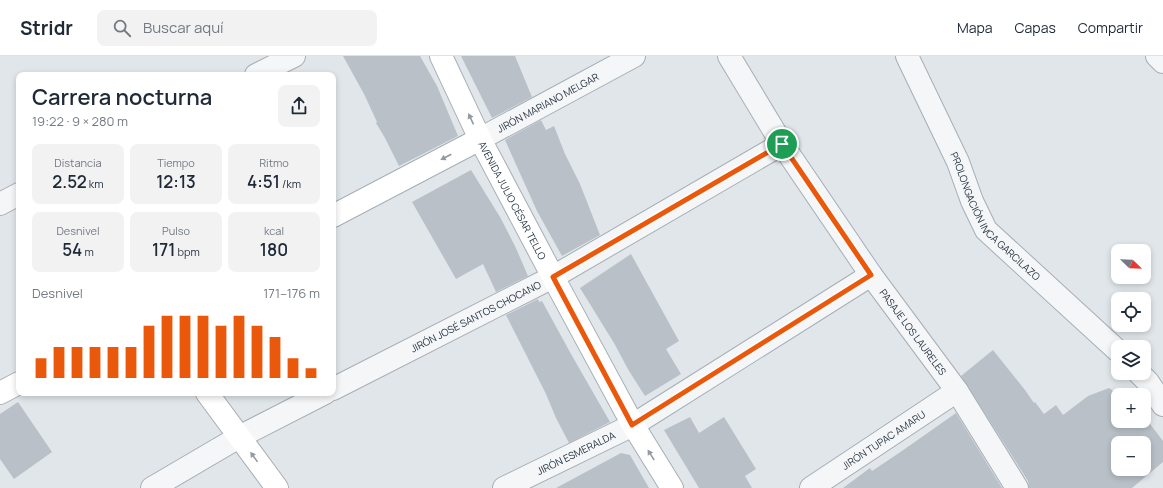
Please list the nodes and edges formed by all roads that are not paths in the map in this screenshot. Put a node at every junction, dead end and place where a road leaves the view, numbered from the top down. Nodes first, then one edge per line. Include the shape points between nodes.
1 (294, 56) edge
2 (441, 56) edge
3 (634, 56) edge
4 (729, 56) edge
5 (907, 56) edge
6 (1157, 56) edge
7 (1163, 62) edge
8 (262, 72) edge
9 (480, 139) junction
10 (782, 144) junction
11 (16, 196) edge
12 (0, 204) edge
13 (336, 214) edge
14 (871, 275) junction
15 (553, 277) junction
16 (1111, 345) edge
17 (1146, 380) edge
18 (16, 385) edge
19 (336, 387) edge
20 (957, 391) junction
21 (0, 393) edge
22 (209, 396) edge
23 (319, 396) edge
24 (1163, 405) edge
25 (632, 425) junction
26 (239, 437) junction
27 (152, 488) edge
28 (277, 488) edge
29 (504, 488) edge
30 (672, 488) edge
31 (811, 488) edge
32 (1017, 488) edge

1 - 8 street
9 -> 2 street, AVENIDA JULIO CÉSAR TELLO
3 - 9 street, JIRÓN MARIANO MELGAR
4 - 10 street, PASAJE LOS LAURELES
5 - 16 street, PROLONGACIÓN INCA GARCILAZO via 958,162 986,230
6 - 7 street
9 -> 13 street, JIRÓN MARIANO MELGAR
9 - 15 street, AVENIDA JULIO CÉSAR TELLO
10 - 14 street, PASAJE LOS LAURELES
10 - 15 street, JIRÓN JOSÉ SANTOS CHOCANO
11 - 12 street
14 - 20 street, PASAJE LOS LAURELES
14 - 25 street, JIRÓN ESMERALDA
15 - 19 street, JIRÓN JOSÉ SANTOS CHOCANO
15 - 25 street, AVENIDA JULIO CÉSAR TELLO
17 - 24 street
18 - 21 street
20 - 31 street, JIRÓN TUPAC AMARU
20 - 32 street, PASAJE LOS LAURELES
22 - 26 street
23 - 26 street
25 - 29 street, JIRÓN ESMERALDA
30 -> 25 street, AVENIDA JULIO CÉSAR TELLO
26 - 27 street
28 -> 26 street

